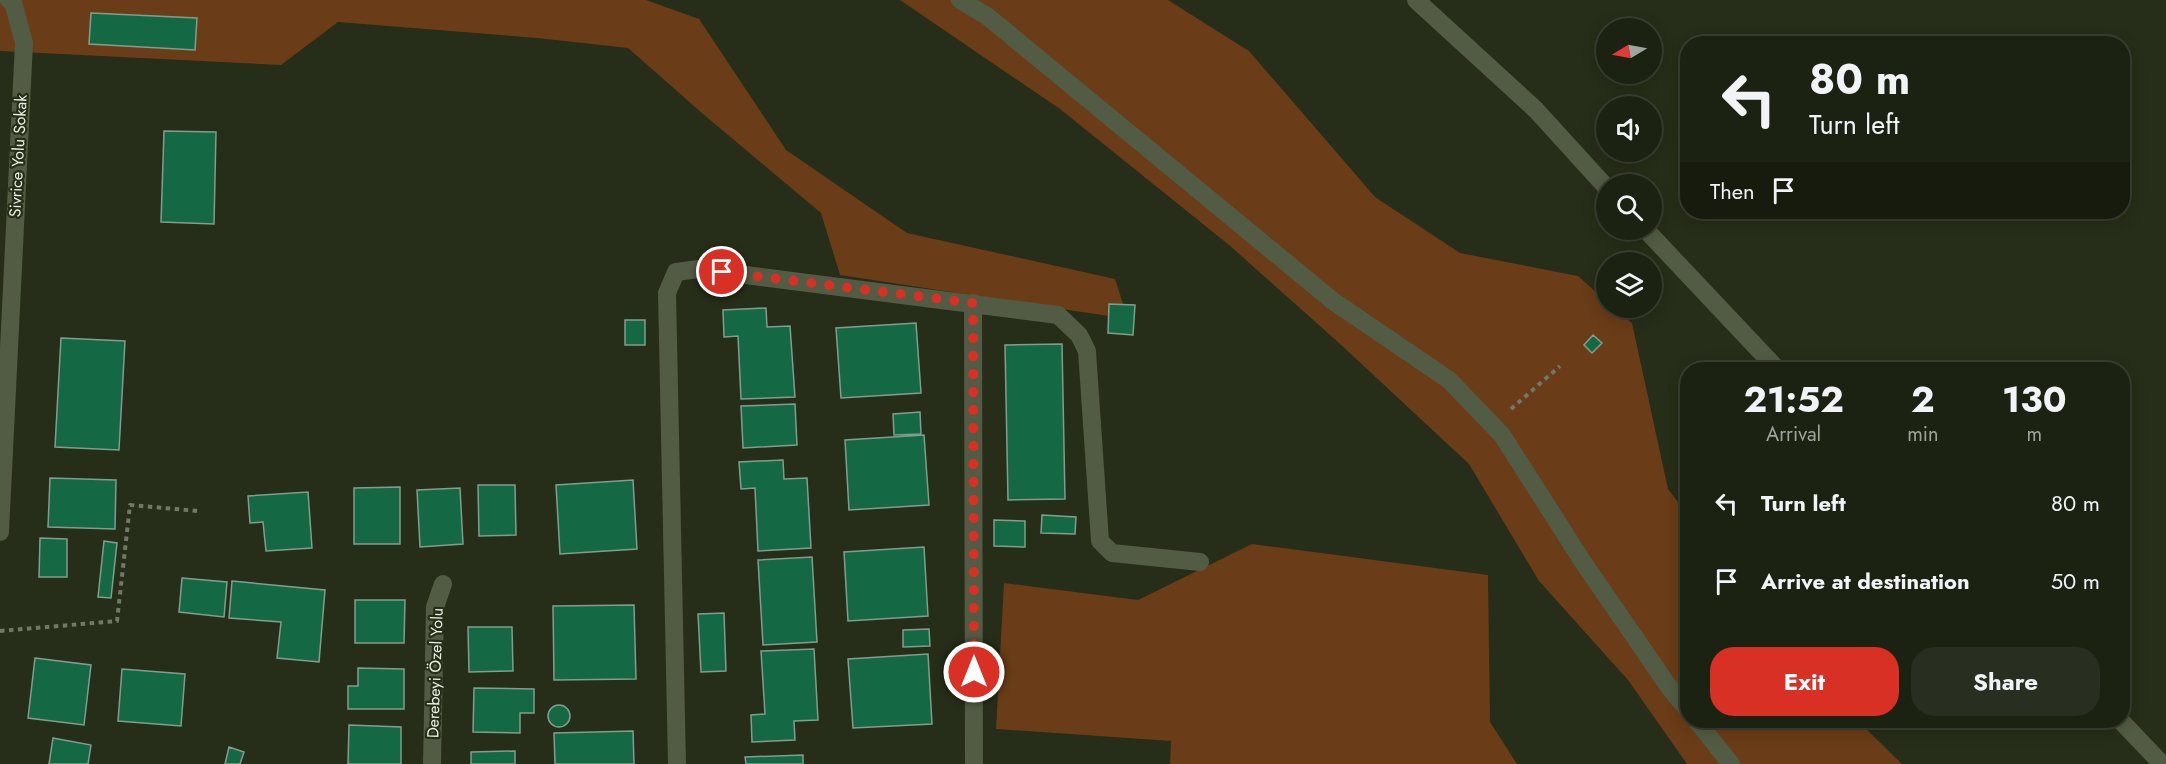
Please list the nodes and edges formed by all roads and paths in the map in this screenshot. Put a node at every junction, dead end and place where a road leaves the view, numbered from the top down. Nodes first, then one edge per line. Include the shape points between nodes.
1 (9, 0) edge
2 (960, 0) edge
3 (1416, 0) edge
4 (1596, 176) edge
5 (8, 190) edge
6 (1655, 240) edge
7 (973, 303) junction
8 (1770, 362) edge
9 (1560, 366) dead end
10 (1493, 425) junction
11 (198, 512) dead end
12 (0, 532) edge
13 (1200, 562) dead end
14 (443, 584) dead end
15 (0, 631) edge
16 (1680, 701) edge
17 (1702, 728) edge
18 (2128, 728) edge
19 (432, 764) edge
20 (677, 764) edge
21 (974, 764) edge
22 (1731, 764) edge
23 (2162, 764) edge

1 - 5 street, Sivrice Yolu Sokak via 13,2 24,43
2 - 10 street via 987,16 1333,301 1449,381
3 - 4 street via 1536,110
5 - 12 street, Sivrice Yolu Sokak
6 - 8 street
7 - 13 street via 1058,315 1079,335 1087,351 1100,541 1113,553
7 - 20 street via 699,269 676,272 667,293
7 - 21 street
9 - 10 path
10 - 16 street
11 - 15 path via 130,505 117,621
14 - 19 street, Derebeyi Özel Yolu via 435,607
17 - 22 street
18 - 23 street

